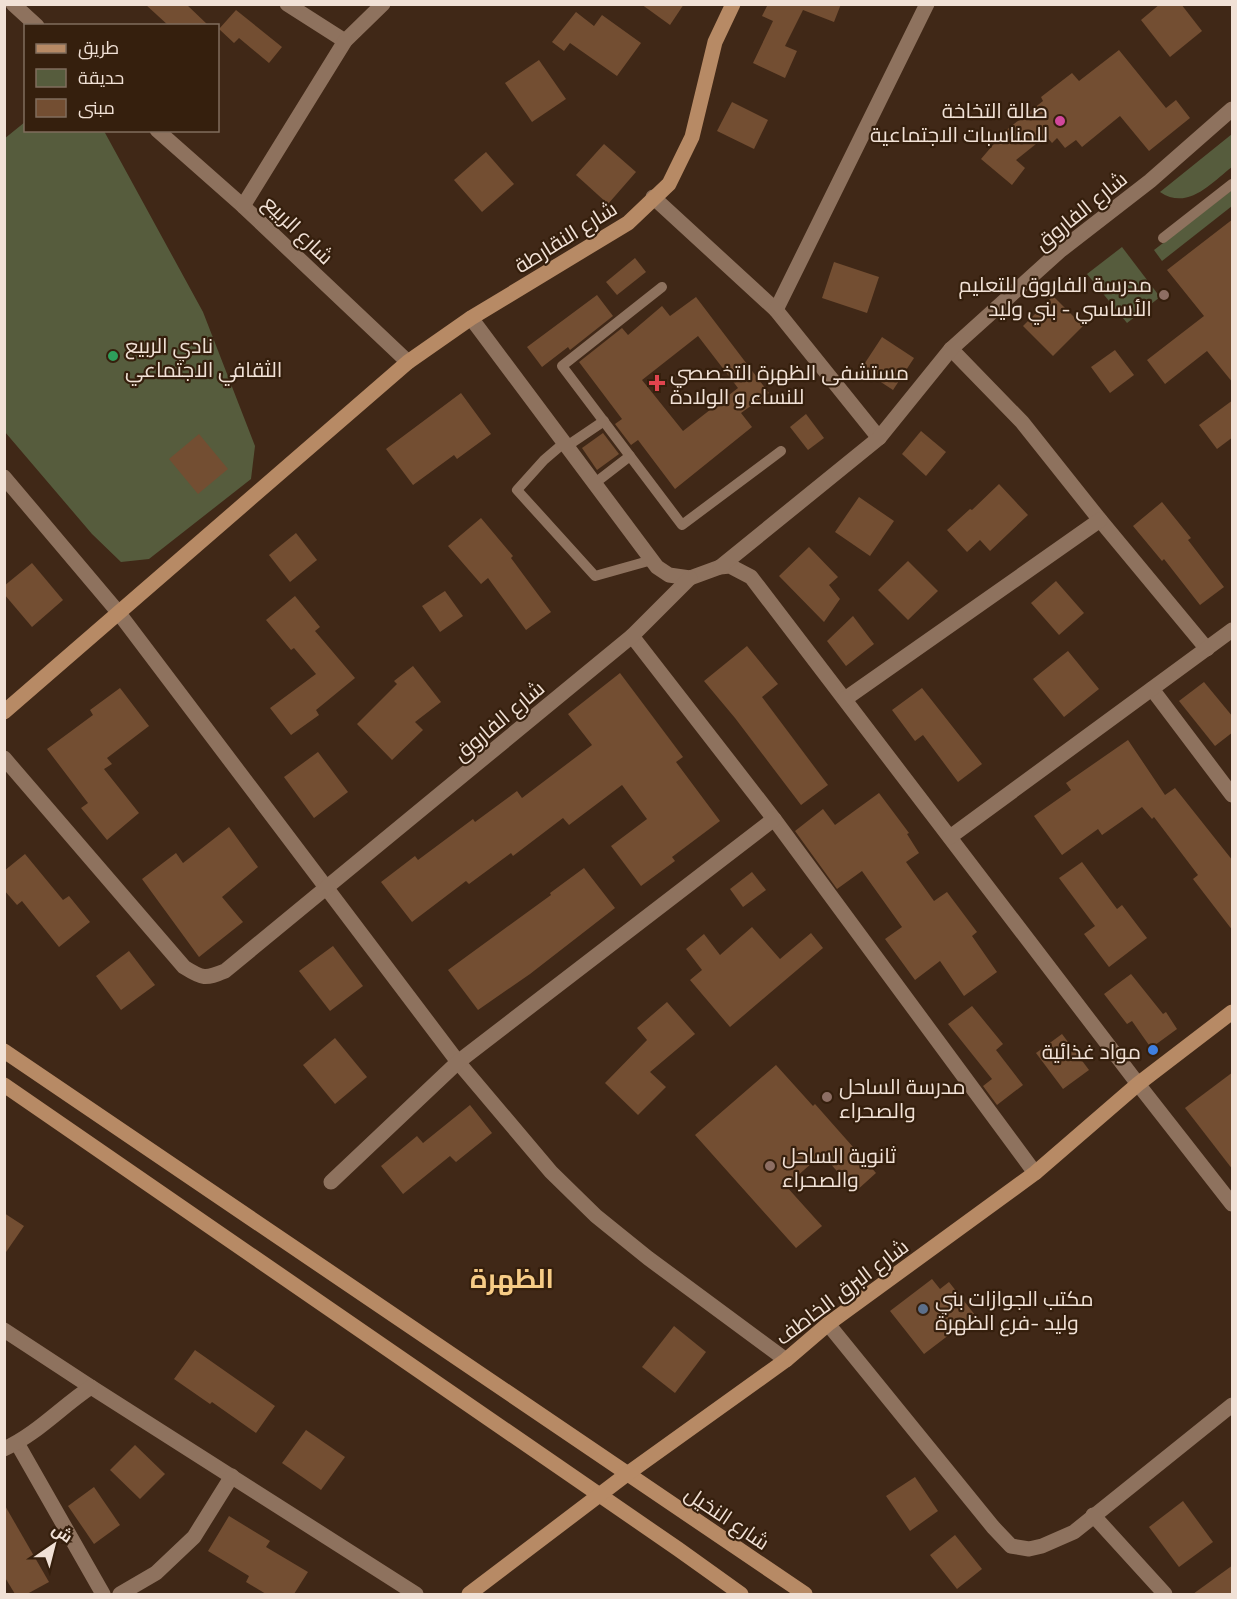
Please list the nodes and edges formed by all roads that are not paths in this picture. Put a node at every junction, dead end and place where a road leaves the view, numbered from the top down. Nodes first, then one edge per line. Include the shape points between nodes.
1 (13, 4) edge
2 (287, 4) edge
3 (383, 4) edge
4 (734, 4) edge
5 (927, 4) edge
6 (35, 24) edge
7 (345, 41) junction
8 (1233, 109) edge
9 (159, 132) edge
10 (1233, 184) edge
11 (653, 197) junction
12 (243, 206) junction
13 (1162, 237) dead end
14 (662, 287) dead end
15 (776, 310) junction
16 (471, 318) junction
17 (951, 349) junction
18 (408, 362) junction
19 (604, 421) junction
20 (879, 438) junction
21 (566, 444) junction
22 (781, 451) dead end
23 (630, 456) junction
24 (4, 477) edge
25 (595, 483) junction
26 (1100, 520) junction
27 (652, 560) junction
28 (720, 567) junction
29 (690, 578) junction
30 (118, 612) junction
31 (1233, 630) edge
32 (632, 636) junction
33 (1207, 649) junction
34 (1152, 689) junction
35 (845, 699) junction
36 (4, 712) edge
37 (4, 759) edge
38 (1233, 795) edge
39 (774, 819) junction
40 (950, 837) junction
41 (327, 888) junction
42 (1233, 1012) edge
43 (4, 1051) edge
44 (458, 1062) junction
45 (1138, 1084) junction
46 (4, 1085) edge
47 (1035, 1173) junction
48 (331, 1182) dead end
49 (1233, 1204) edge
50 (828, 1324) junction
51 (4, 1330) edge
52 (786, 1360) junction
53 (91, 1387) junction
54 (1233, 1405) edge
55 (10, 1446) edge
56 (627, 1474) junction
57 (232, 1476) junction
58 (600, 1496) junction
59 (1093, 1515) junction
60 (103, 1594) edge
61 (120, 1594) edge
62 (416, 1594) edge
63 (470, 1594) edge
64 (741, 1594) edge
65 (805, 1594) edge
66 (1165, 1594) edge

1 - 6 street
2 - 7 street
3 - 7 street
4 - 11 main road, شارع النقارطة via 715,42 692,137 669,184
5 - 15 street
7 - 12 street
8 - 17 street, شارع الفاروق via 1150,181 1061,250
9 - 12 street, شارع الربيع
10 - 13 lane
11 - 15 street
11 - 16 main road, شارع النقارطة via 628,223
12 - 18 street, شارع الربيع
14 - 19 lane via 562,366
15 - 20 street
16 - 18 main road, شارع النقارطة
16 - 21 street
17 - 20 street, شارع الفاروق
17 - 26 street via 1022,422
18 - 30 main road, شارع النقارطة
19 - 21 lane
19 - 23 lane
20 - 28 street, شارع الفاروق
21 - 25 street
21 - 27 lane via 544,460 517,490 595,576
22 - 23 lane via 682,525
23 - 25 lane
24 - 30 street
25 - 27 street
26 - 33 street
26 - 35 street
27 - 29 street via 669,575
28 - 29 street, شارع الفاروق
28 - 35 street via 730,566 751,577
29 - 32 street, شارع الفاروق
30 - 36 main road, شارع النقارطة
30 - 41 street
31 - 33 street
32 - 39 street
32 - 41 street, شارع الفاروق
33 - 34 street
34 - 38 street
34 - 40 street
35 - 40 street
37 - 41 street, شارع الفاروق via 184,968 200,977 225,971
39 - 44 street
39 - 47 street
40 - 45 street
41 - 44 street
42 - 45 main road, شارع البرق الخاطف
43 - 56 main road, شارع النخيل
44 - 48 street
44 - 52 street via 551,1172 596,1216
45 - 47 main road, شارع البرق الخاطف
45 - 49 street
46 - 58 main road
47 - 50 main road, شارع البرق الخاطف
50 - 52 main road, شارع البرق الخاطف
50 - 59 street via 1011,1546 1042,1546 1074,1532
51 - 53 street
52 - 56 main road, شارع البرق الخاطف
53 - 55 street
53 - 57 street
54 - 59 street
55 - 60 street
56 - 58 main road, شارع البرق الخاطف
56 - 65 main road, شارع النخيل
57 - 61 street via 194,1537 156,1573
57 - 62 street
58 - 63 main road, شارع البرق الخاطف
58 - 64 main road
59 - 66 street

